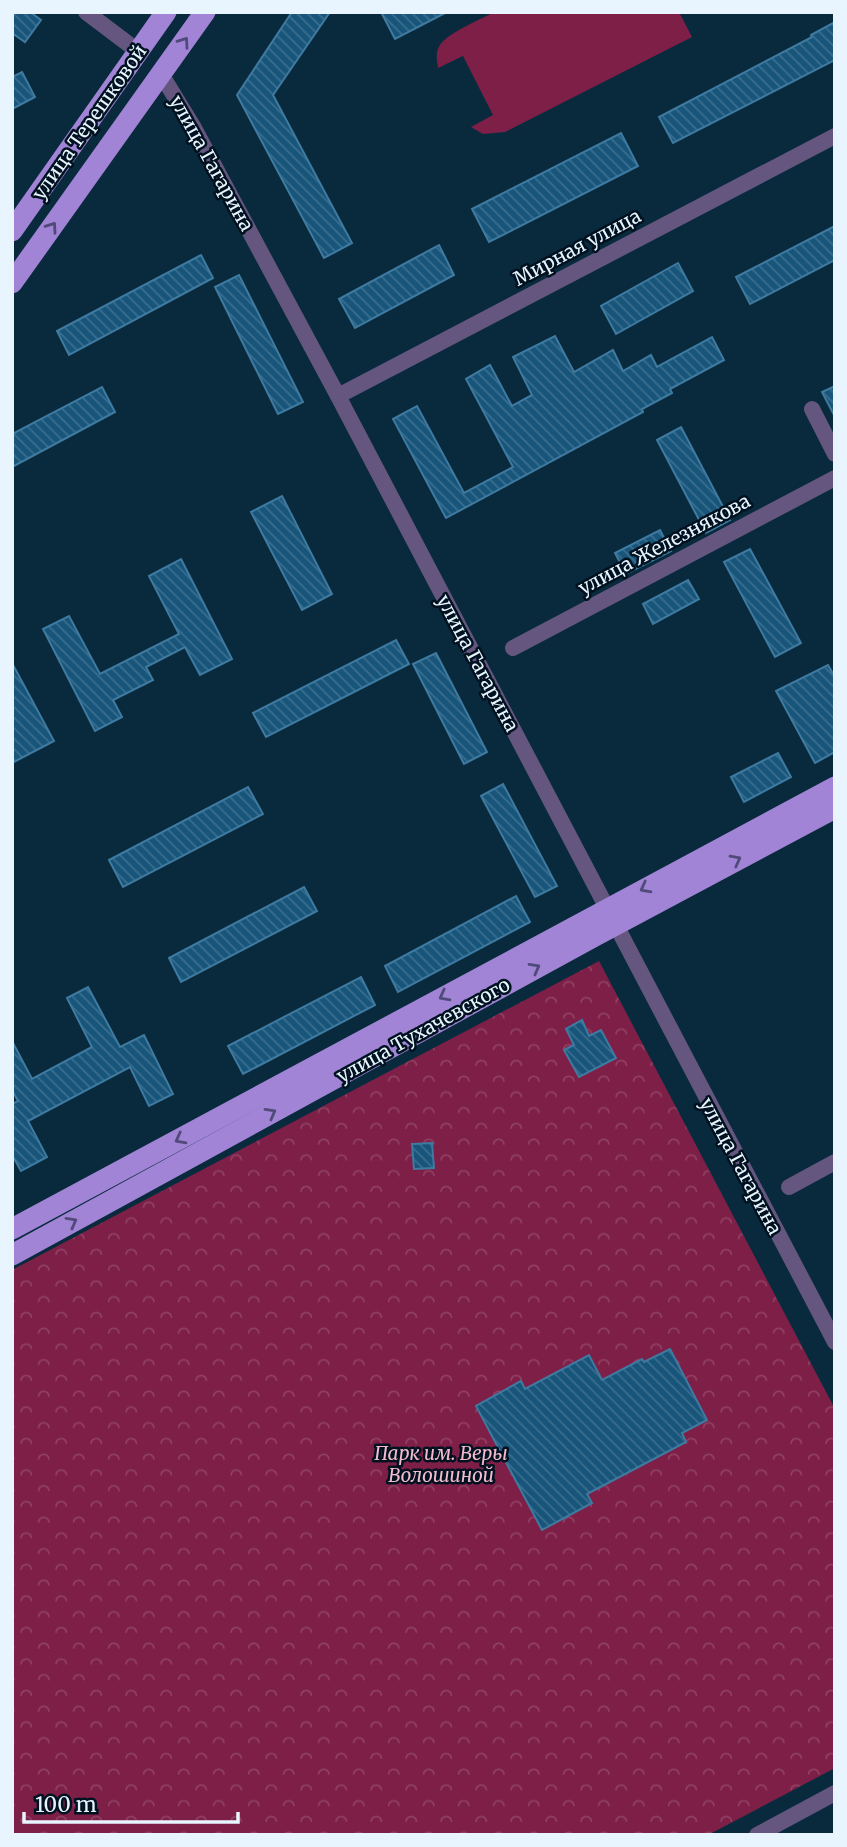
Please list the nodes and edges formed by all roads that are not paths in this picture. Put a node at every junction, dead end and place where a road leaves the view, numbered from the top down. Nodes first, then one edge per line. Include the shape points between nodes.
1 (86, 12) edge
2 (166, 12) edge
3 (205, 12) edge
4 (139, 52) junction
5 (161, 74) junction
6 (835, 136) edge
7 (12, 231) edge
8 (12, 283) edge
9 (338, 396) junction
10 (812, 409) dead end
11 (835, 454) edge
12 (835, 478) edge
13 (513, 648) dead end
14 (835, 787) edge
15 (835, 807) edge
16 (611, 916) junction
17 (835, 1162) edge
18 (789, 1187) dead end
19 (12, 1229) edge
20 (12, 1255) edge
21 (835, 1342) edge
22 (835, 1793) edge
23 (757, 1835) edge

1 - 4 street, улица Гагарина
2 - 4 main road, улица Терешковой
5 -> 3 main road, улица Терешковой
4 - 5 main road, улица Гагарина
4 - 7 main road, улица Терешковой
8 -> 5 main road, улица Терешковой
5 - 9 street, улица Гагарина
6 - 9 street, Мирная улица
9 - 16 street, улица Гагарина
10 - 11 street
12 - 13 street, улица Железнякова
14 -> 16 main road, улица Тухачевского
16 -> 15 main road, улица Тухачевского
16 -> 19 main road, улица Тухачевского
20 -> 16 main road, улица Тухачевского
16 - 21 street, улица Гагарина
17 - 18 street
22 - 23 street

